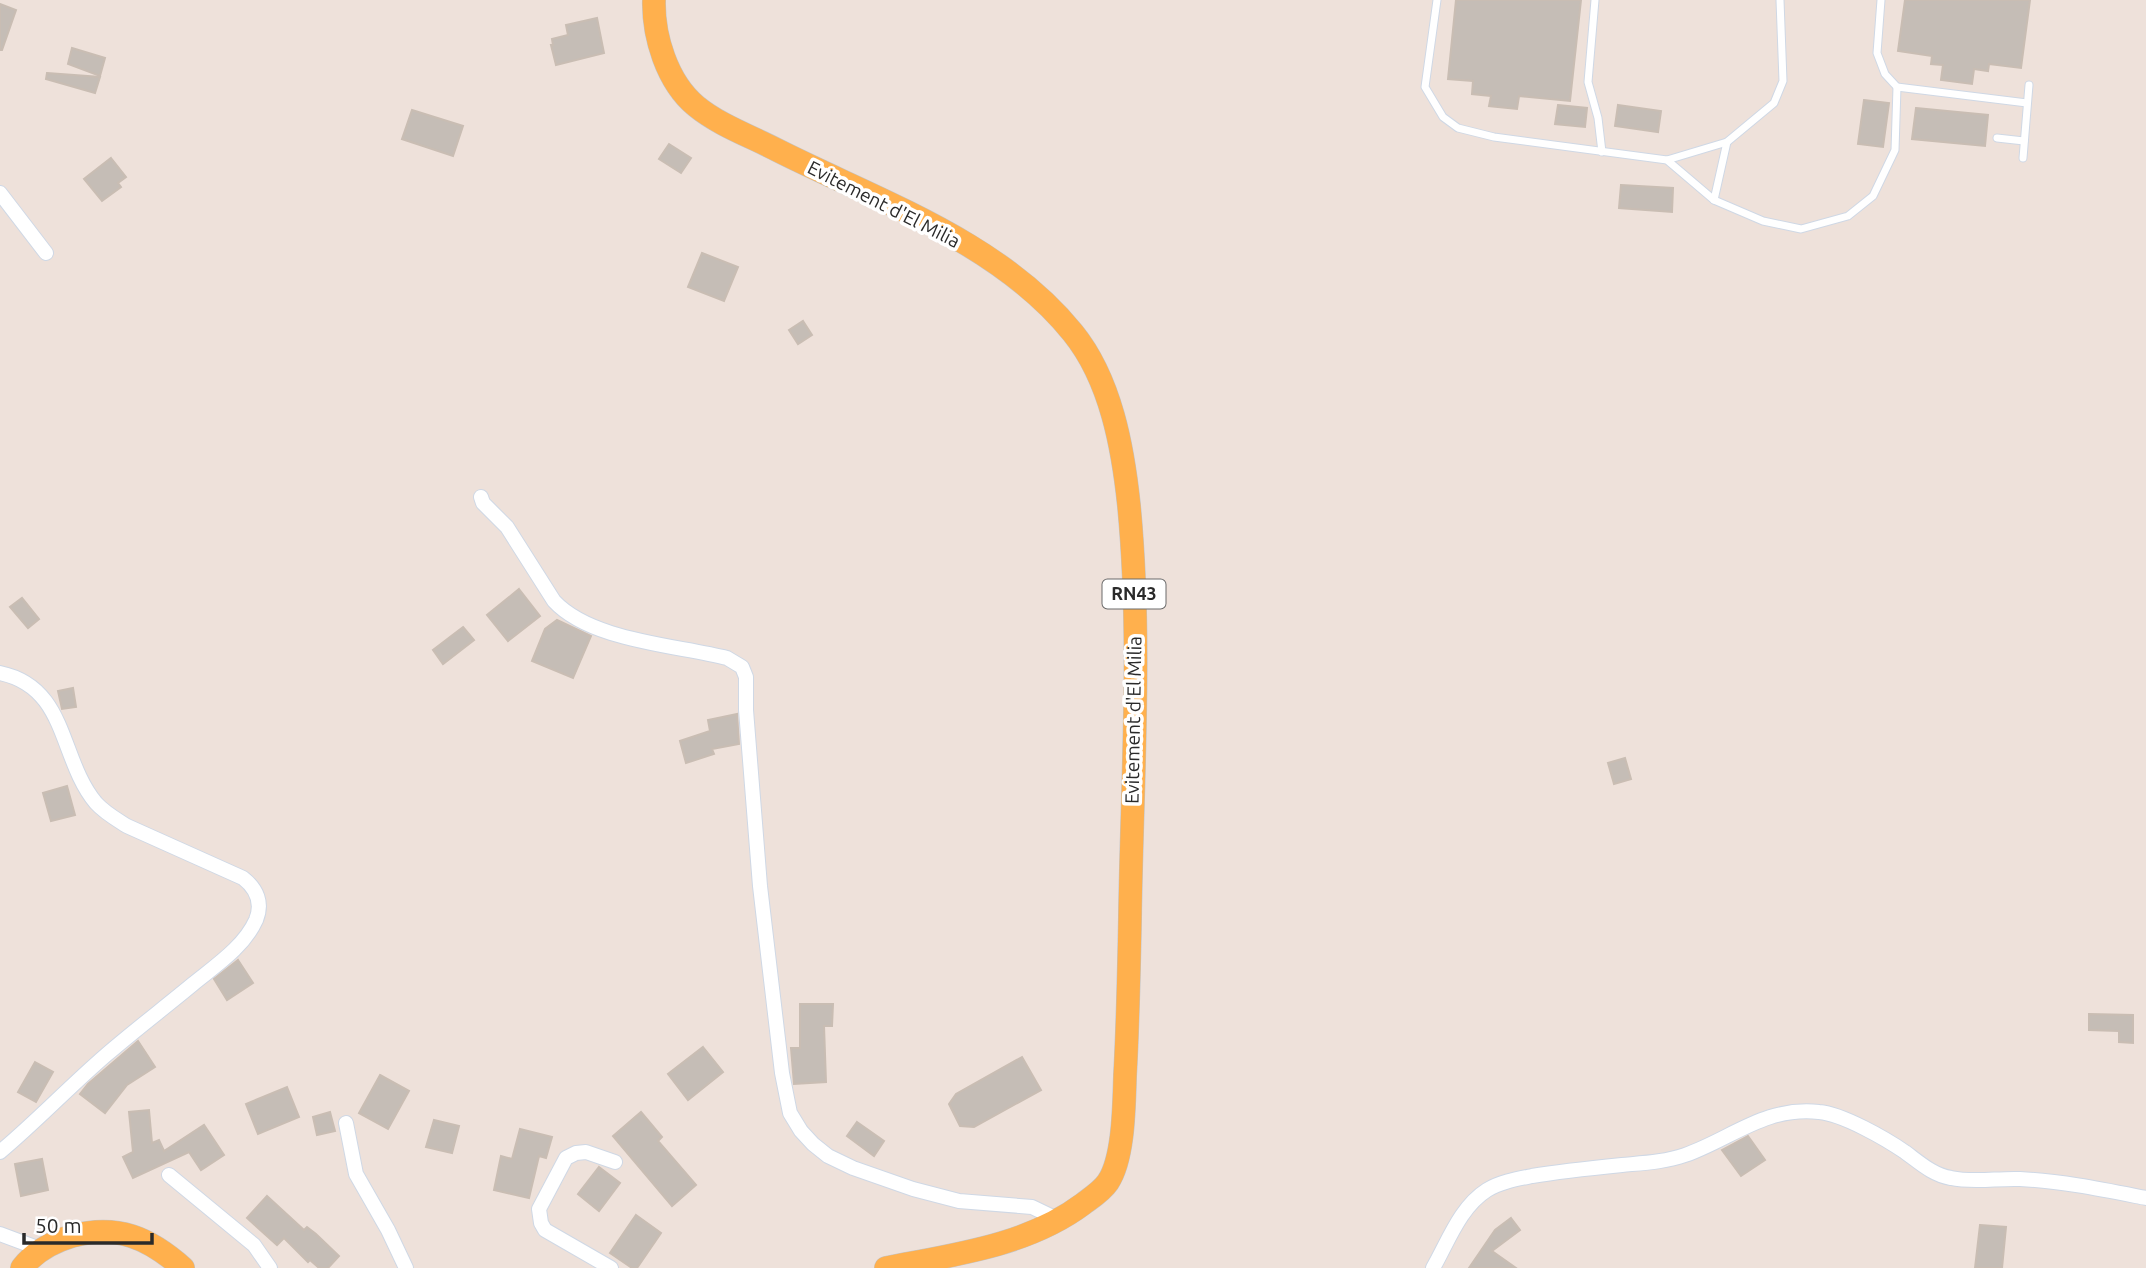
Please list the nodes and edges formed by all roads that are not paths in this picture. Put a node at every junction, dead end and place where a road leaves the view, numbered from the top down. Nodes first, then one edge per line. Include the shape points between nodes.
1 (654, 0) edge
2 (1437, 0) edge
3 (1595, 0) edge
4 (1780, 0) edge
5 (1881, 0) edge
6 (2029, 85) dead end
7 (1897, 87) junction
8 (2027, 103) junction
9 (1997, 138) dead end
10 (2024, 141) junction
11 (1727, 142) junction
12 (1602, 152) junction
13 (2023, 158) dead end
14 (1667, 160) junction
15 (0, 193) edge
16 (1714, 200) junction
17 (46, 253) dead end
18 (481, 497) dead end
19 (0, 673) edge
20 (346, 1123) dead end
21 (0, 1152) edge
22 (615, 1162) dead end
23 (169, 1175) dead end
24 (2146, 1198) edge
25 (1059, 1220) junction
26 (0, 1234) edge
27 (40, 1249) junction
28 (22, 1268) edge
29 (183, 1268) edge
30 (270, 1268) edge
31 (406, 1268) edge
32 (611, 1268) edge
33 (886, 1268) edge
34 (1433, 1268) edge

1 - 25 main road, Evitement d'El Milia / RN43 via 667,66 694,105 953,236 1004,270 1074,334 1103,383 1129,505 1134,602 1123,1127 1109,1181
2 - 12 lane via 1425,87 1443,117 1458,128 1494,137
3 - 12 lane via 1588,82
4 - 11 lane via 1783,81 1774,103
5 - 7 lane via 1877,53 1885,74
6 - 8 lane
7 - 8 lane
7 - 16 lane via 1895,150 1873,196 1848,216 1801,229 1763,221
8 - 10 lane
9 - 10 lane
10 - 13 lane
11 - 14 lane
11 - 16 lane
12 - 14 lane
14 - 16 lane
15 - 17 street
18 - 25 street via 507,527 562,610 579,621 636,640 727,658 744,671 760,886 782,1073 790,1113 800,1131 828,1156 877,1178 959,1201 1032,1207
19 - 21 street via 24,680 43,695 85,784 110,816 243,878 252,885 259,906 248,933 226,958 105,1056
20 - 31 street via 356,1174
22 - 32 street via 586,1153 566,1158 539,1209 545,1230
23 - 30 street via 254,1245
24 - 34 street via 2042,1181 1952,1179 1839,1117 1805,1111 1758,1120 1683,1156 1550,1173 1487,1190 1471,1204
25 - 33 main road, Evitement d'El Milia / RN43 via 1010,1241
26 - 27 street
27 - 28 main road
27 - 29 main road via 85,1233 120,1232 166,1253

